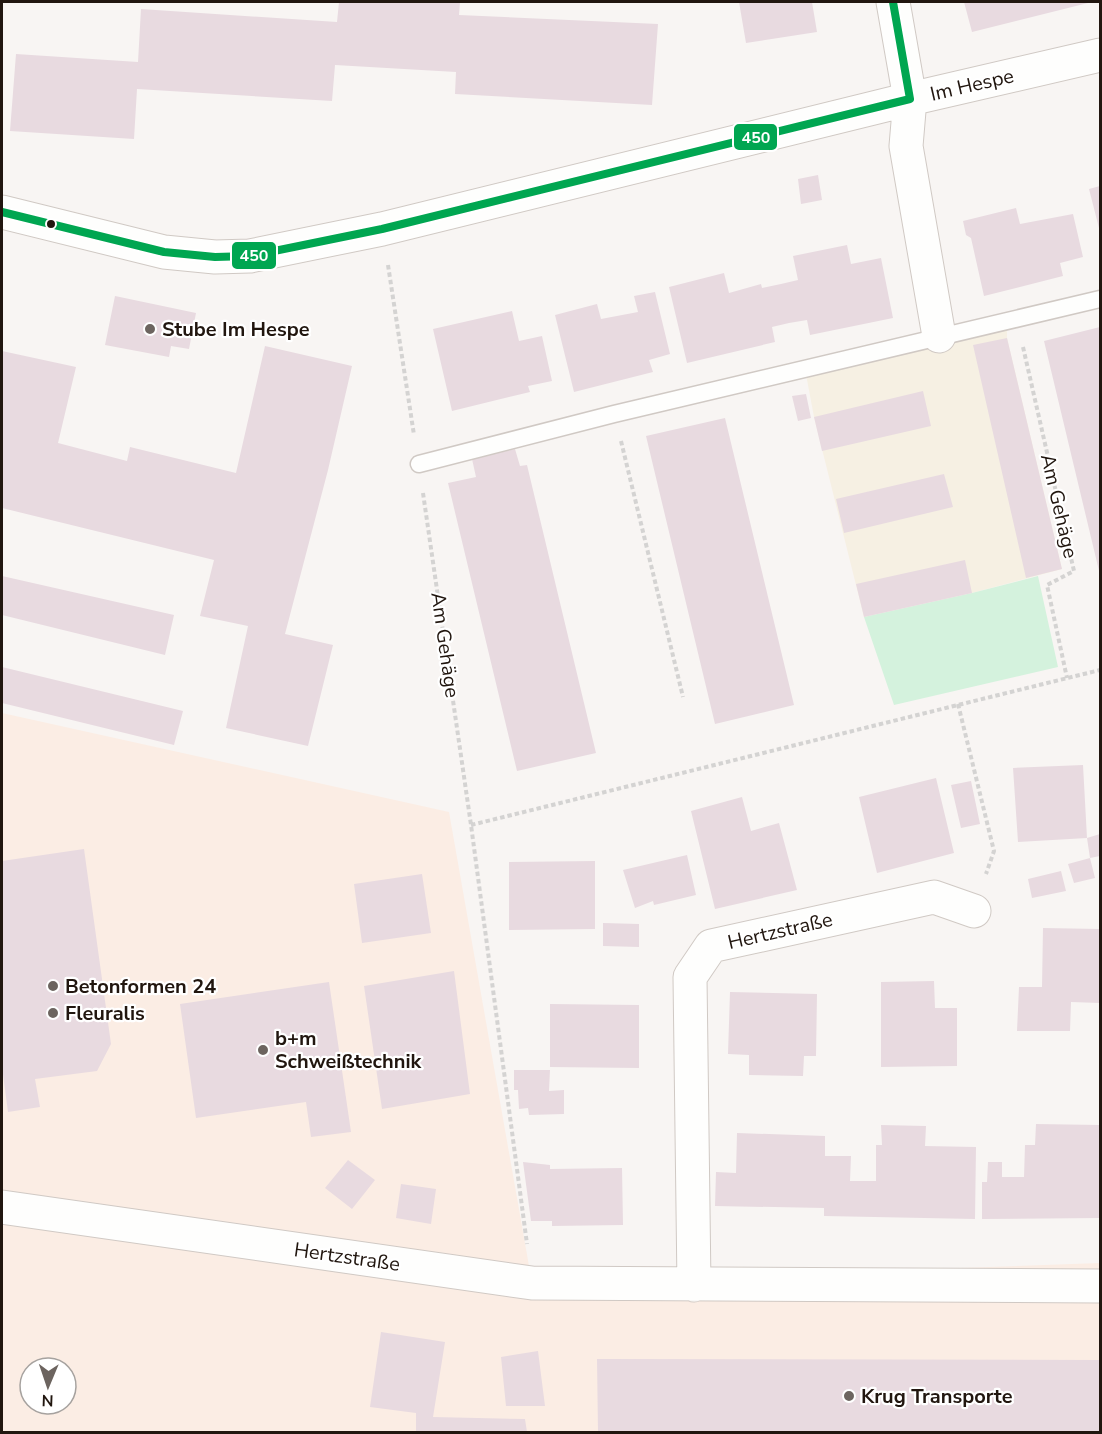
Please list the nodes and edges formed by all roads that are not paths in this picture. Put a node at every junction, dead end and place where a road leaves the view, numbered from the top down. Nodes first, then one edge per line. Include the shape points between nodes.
1 (893, 2) edge
2 (1101, 55) edge
3 (910, 99) junction
4 (2, 212) edge
5 (1101, 299) edge
6 (939, 336) junction
7 (419, 464) road end
8 (974, 911) road end
9 (2, 1207) edge
10 (694, 1285) junction
11 (1101, 1286) edge

1 - 3 street
2 - 3 street, Im Hespe
3 - 4 street, Im Hespe via 382,229 250,256 164,252
3 - 6 street via 906,146
5 - 6 lane
6 - 7 lane
8 - 10 street, Hertzstraße via 934,897 711,946 690,977
9 - 10 street, Hertzstraße via 532,1283
10 - 11 street, Hertzstraße

